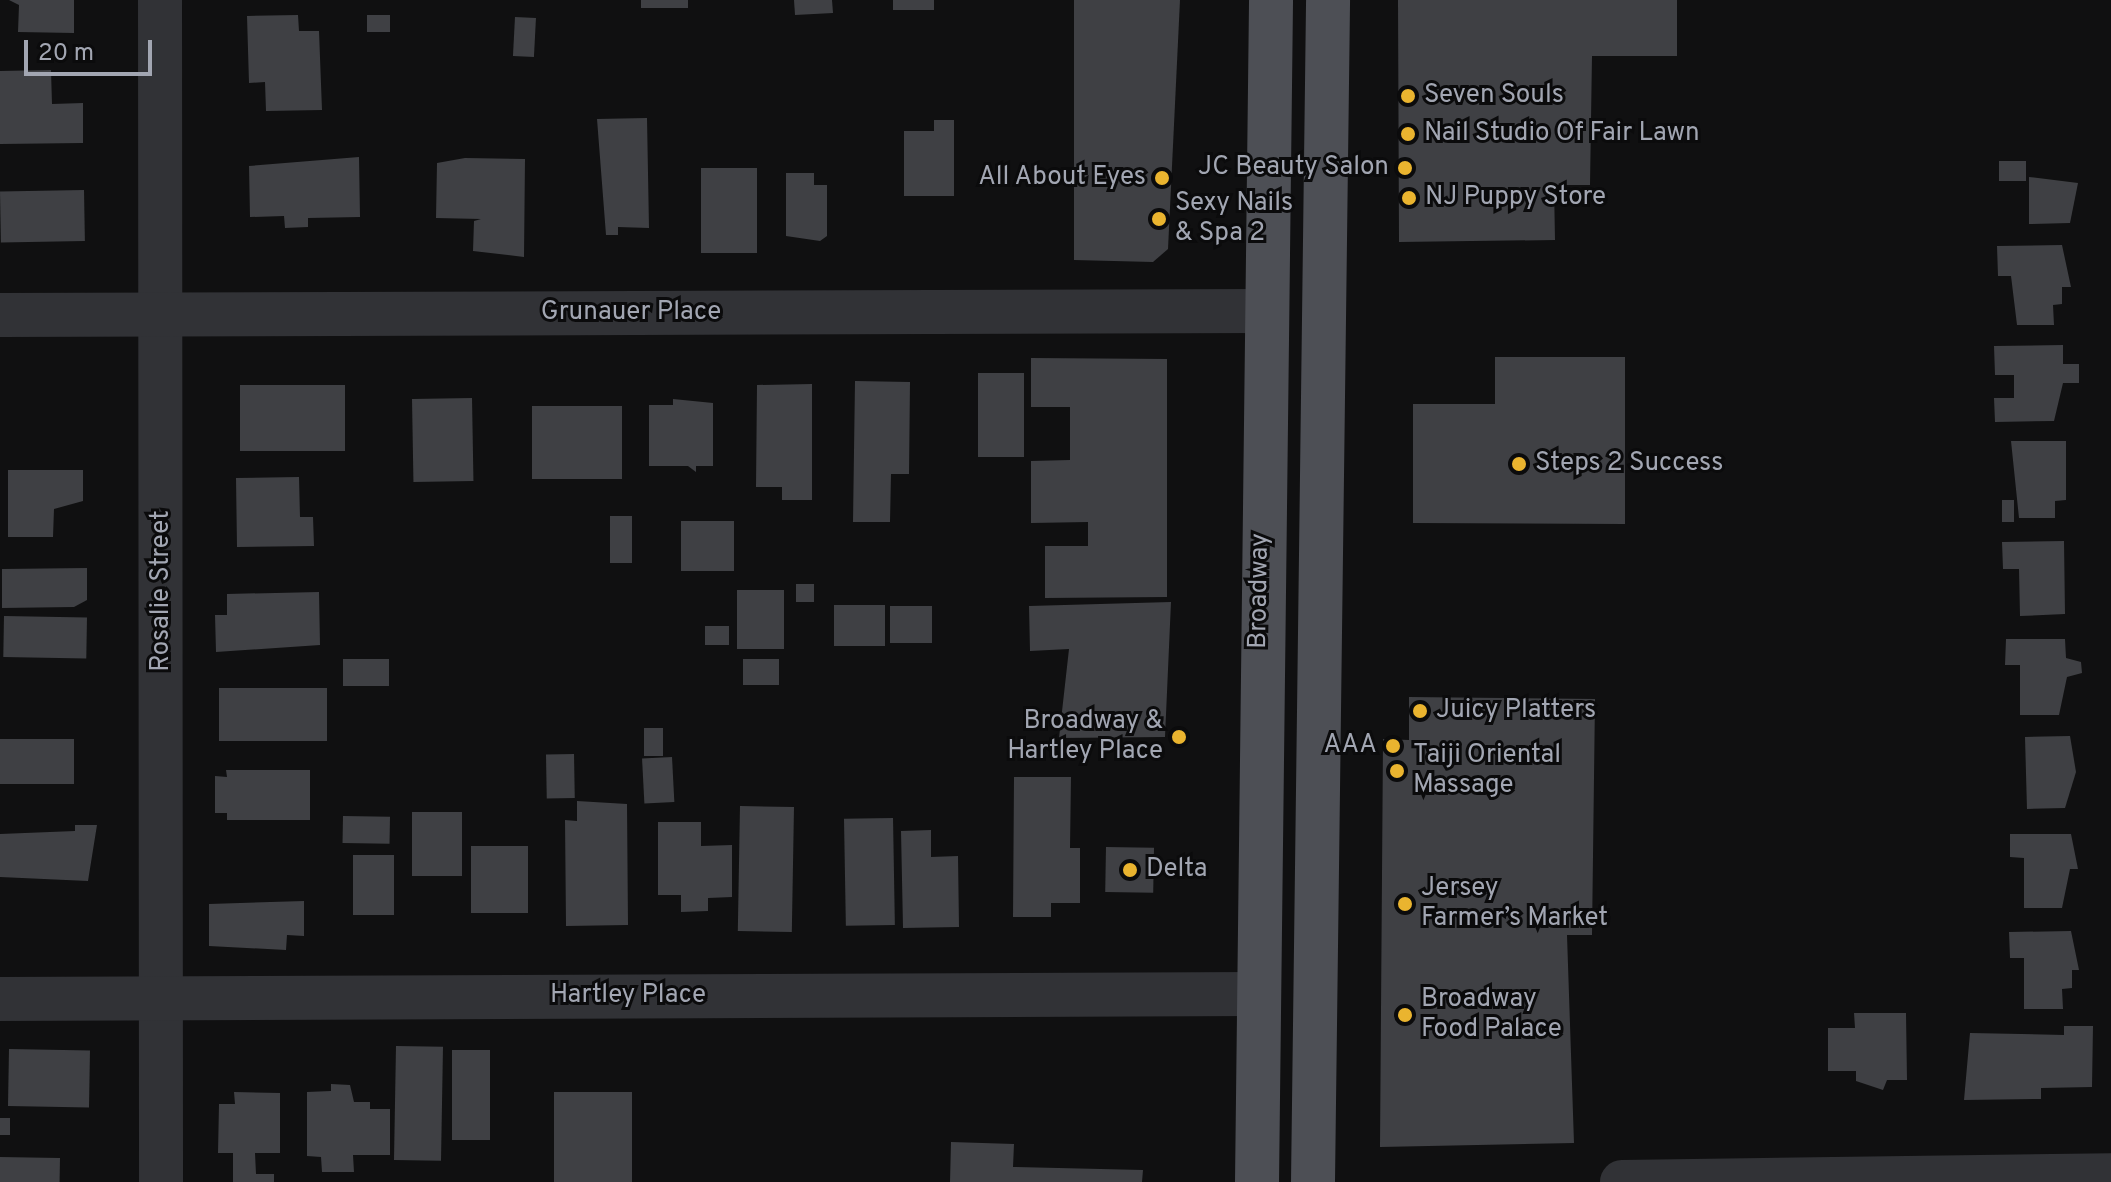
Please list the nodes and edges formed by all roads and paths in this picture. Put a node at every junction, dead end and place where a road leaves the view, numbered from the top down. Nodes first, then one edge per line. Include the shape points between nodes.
1 (160, 0) edge
2 (1271, 0) edge
3 (1328, 0) edge
4 (1263, 311) junction
5 (0, 315) edge
6 (161, 315) junction
7 (1255, 994) junction
8 (163, 998) junction
9 (0, 999) edge
10 (2111, 1175) edge
11 (161, 1182) edge
12 (1257, 1182) edge
13 (1313, 1182) edge
14 (1622, 1182) edge

1 - 6 street, Rosalie Street
2 - 4 main road, Broadway
3 - 13 main road
4 - 6 street, Grunauer Place
4 - 7 main road, Broadway
5 - 6 street, Grunauer Place
6 - 8 street, Rosalie Street
7 - 8 street, Hartley Place
7 - 12 main road, Broadway
8 - 9 street, Hartley Place
8 - 11 street, Rosalie Street
10 - 14 street

